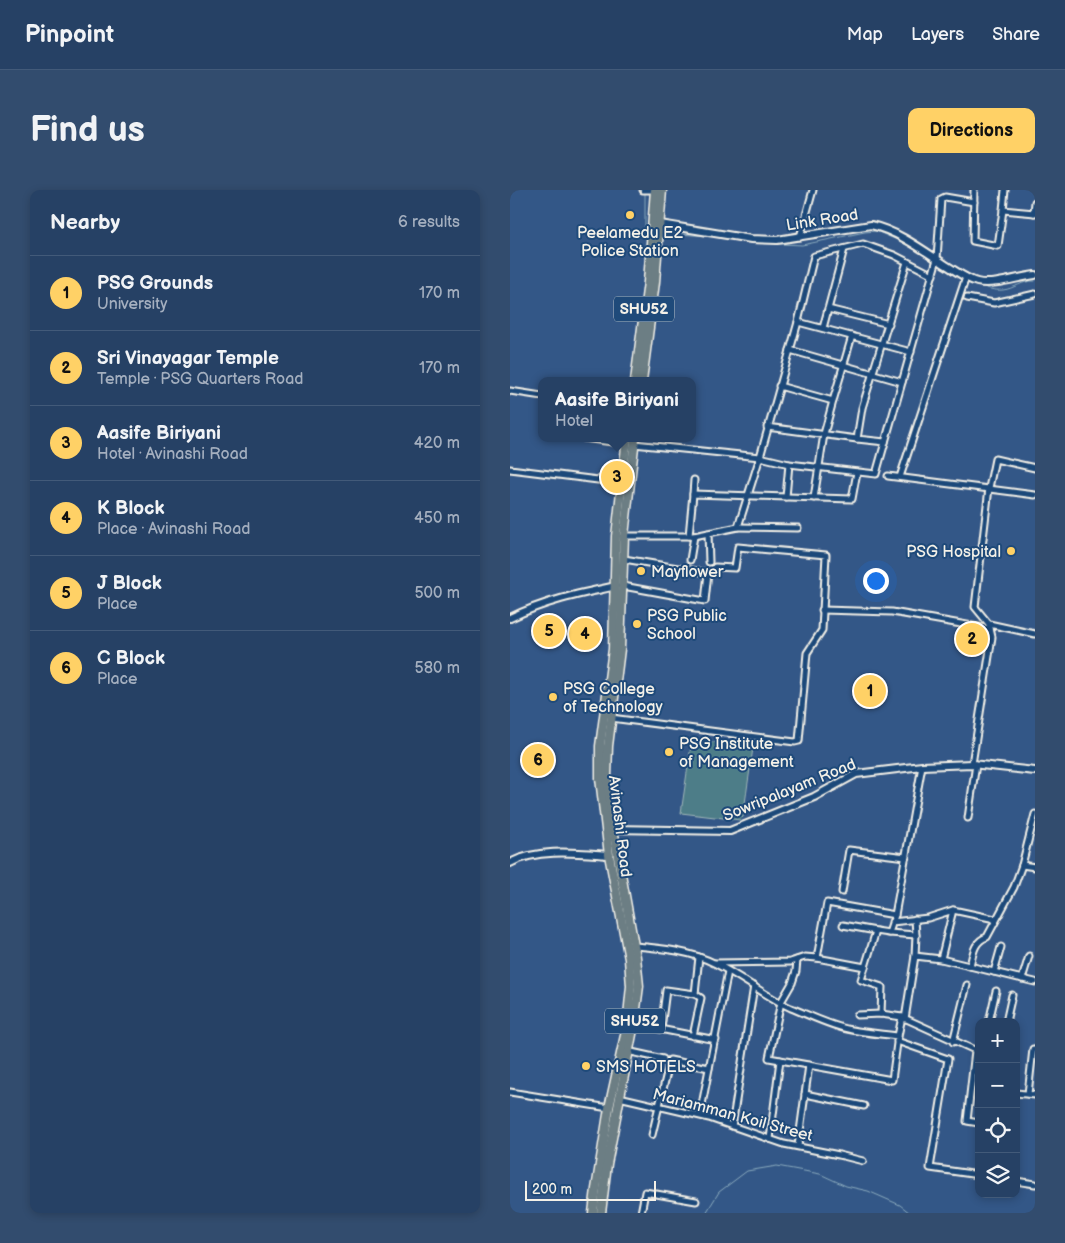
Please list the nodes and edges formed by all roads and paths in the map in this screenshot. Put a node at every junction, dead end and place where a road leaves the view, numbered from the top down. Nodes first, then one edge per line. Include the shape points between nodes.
1 (645, 190) edge
2 (655, 190) edge
3 (662, 190) edge
4 (813, 190) edge
5 (974, 190) edge
6 (1005, 190) edge
7 (974, 202) junction
8 (1035, 202) edge
9 (1003, 210) junction
10 (1035, 213) edge
11 (658, 225) junction
12 (655, 236) junction
13 (800, 237) junction
14 (844, 249) junction
15 (936, 261) junction
16 (907, 262) junction
17 (932, 275) junction
18 (1035, 275) edge
19 (965, 279) junction
20 (1035, 294) edge
21 (967, 298) dead end
22 (828, 309) junction
23 (798, 322) junction
24 (889, 324) junction
25 (823, 328) junction
26 (852, 336) junction
27 (882, 344) junction
28 (790, 350) junction
29 (911, 352) junction
30 (843, 366) junction
31 (872, 374) junction
32 (636, 377) edge
33 (643, 377) edge
34 (902, 382) junction
35 (779, 386) junction
36 (510, 392) edge
37 (538, 396) edge
38 (833, 401) junction
39 (768, 426) junction
40 (824, 434) junction
41 (857, 438) junction
42 (631, 442) edge
43 (631, 442) edge
44 (639, 442) edge
45 (885, 442) junction
46 (760, 457) junction
47 (789, 464) junction
48 (818, 468) junction
49 (1035, 468) edge
50 (510, 469) edge
51 (858, 472) junction
52 (888, 476) dead end
53 (900, 477) junction
54 (694, 480) dead end
55 (622, 483) junction
56 (989, 488) junction
57 (693, 494) junction
58 (1035, 494) edge
59 (747, 495) junction
60 (786, 497) junction
61 (814, 498) junction
62 (738, 527) junction
63 (798, 528) dead end
64 (708, 534) junction
65 (624, 536) junction
66 (692, 536) junction
67 (624, 559) junction
68 (690, 560) dead end
69 (709, 562) dead end
70 (715, 567) dead end
71 (619, 586) junction
72 (822, 610) junction
73 (510, 618) edge
74 (990, 627) junction
75 (1035, 634) edge
76 (611, 718) junction
77 (974, 764) junction
78 (922, 766) junction
79 (1035, 771) edge
80 (1035, 814) edge
81 (968, 818) dead end
82 (613, 829) junction
83 (609, 855) junction
84 (906, 857) junction
85 (511, 862) edge
86 (1022, 865) junction
87 (1035, 867) edge
88 (842, 892) dead end
89 (953, 910) junction
90 (895, 915) junction
91 (914, 919) junction
92 (995, 919) junction
93 (892, 922) junction
94 (843, 925) dead end
95 (876, 931) junction
96 (889, 933) junction
97 (916, 935) junction
98 (634, 946) junction
99 (1001, 947) dead end
100 (915, 956) junction
101 (1028, 956) dead end
102 (699, 957) junction
103 (817, 958) junction
104 (941, 959) junction
105 (797, 960) junction
106 (715, 963) junction
107 (865, 966) junction
108 (970, 966) junction
109 (728, 971) junction
110 (994, 972) junction
111 (1022, 979) junction
112 (1035, 982) edge
113 (967, 985) dead end
114 (754, 986) junction
115 (996, 991) dead end
116 (695, 994) junction
117 (1012, 995) dead end
118 (781, 1002) junction
119 (881, 1014) junction
120 (856, 1015) dead end
121 (904, 1018) junction
122 (991, 1018) edge
123 (1007, 1018) edge
124 (634, 1024) junction
125 (661, 1029) junction
126 (629, 1035) junction
127 (693, 1036) junction
128 (897, 1038) junction
129 (716, 1040) junction
130 (953, 1042) junction
131 (1033, 1049) dead end
132 (625, 1051) junction
133 (975, 1051) edge
134 (663, 1058) dead end
135 (780, 1060) junction
136 (975, 1063) edge
137 (809, 1064) junction
138 (709, 1068) junction
139 (510, 1092) edge
140 (1020, 1093) edge
141 (805, 1094) junction
142 (1028, 1094) junction
143 (1035, 1095) edge
144 (619, 1097) junction
145 (659, 1106) junction
146 (864, 1106) dead end
147 (610, 1108) junction
148 (700, 1115) junction
149 (975, 1122) edge
150 (732, 1126) junction
151 (652, 1135) dead end
152 (770, 1140) junction
153 (798, 1146) junction
154 (863, 1162) dead end
155 (975, 1174) edge
156 (1020, 1182) edge
157 (1035, 1184) edge
158 (696, 1201) dead end
159 (593, 1213) edge
160 (601, 1213) edge
161 (641, 1213) edge

1 - 2 street
2 - 11 main road, SHU52
3 - 11 main road, SHU52
4 - 13 street
5 - 7 street
6 - 9 street
7 - 9 street via 973,242 998,246
7 - 15 street via 945,197 941,200
8 - 10 street
9 - 10 street
11 - 12 main road, SHU52
11 - 13 street, Link Road via 751,239
12 - 32 main road, SHU52
12 - 33 main road, SHU52 via 655,282
13 - 15 street, Link Road via 870,225 914,244
14 - 16 street via 863,244
14 - 22 street
14 - 23 street via 814,256
15 - 17 street
15 - 19 street, Link Road
16 - 17 street
16 - 24 street
17 - 29 street
18 - 19 street, Link Road via 987,283
19 - 53 street
20 - 21 street via 994,302
22 - 24 street
22 - 25 street
23 - 25 street
23 - 28 street
24 - 27 street
25 - 26 street
26 - 27 street
26 - 30 street
27 - 29 street
27 - 31 street
28 - 30 street
28 - 35 street
29 - 34 street
30 - 31 street
30 - 38 street
31 - 34 street
31 - 41 street
34 - 45 street
35 - 38 street
35 - 39 street
36 - 37 street
38 - 40 street
39 - 40 street
39 - 46 street
40 - 41 street
40 - 48 street
41 - 45 street
42 - 55 main road, Avinashi Road / SHU52
43 - 65 main road, SHU52
44 - 46 street
45 - 51 street via 876,474
46 - 47 street
46 - 59 street
47 - 48 street
47 - 60 street
48 - 51 street
48 - 61 street
49 - 56 street via 995,459
50 - 55 street
51 - 61 street via 852,499
52 - 53 street
53 - 56 street
54 - 57 street
55 - 71 main road, Avinashi Road / SHU52 via 616,536
56 - 58 street
56 - 74 street via 975,607
57 - 59 street
57 - 66 street
59 - 60 street
59 - 62 street
60 - 61 street
62 - 63 street
62 - 64 street
64 - 66 street
64 - 69 street
65 - 66 street
65 - 67 main road, SHU52
66 - 68 street
67 - 71 main road, SHU52
67 - 71 street via 708,573 705,601
70 - 72 street via 735,568 738,547 826,555
71 - 73 street via 555,600
71 - 76 main road, SHU52 via 620,649
71 - 83 main road, Avinashi Road / SHU52 via 600,746 600,778
72 - 74 street via 892,612
72 - 76 street via 822,630 806,658 799,740
74 - 75 street
74 - 77 street via 992,637
76 - 82 main road, SHU52 via 607,777
77 - 78 street, Sowripalayam Road
77 - 79 street, Sowripalayam Road
77 - 81 street
78 - 82 street, Sowripalayam Road via 856,774 814,797 730,831
78 - 84 street
80 - 86 street
82 - 98 main road, Avinashi Road / SHU52
83 - 85 street via 566,853 528,856
83 - 126 main road, Avinashi Road / SHU52 via 630,968
84 - 88 street via 849,850
84 - 90 street
86 - 87 street
86 - 92 street via 1014,887
89 - 91 street
89 - 92 street
89 - 104 street
90 - 93 street
90 - 103 street via 827,903
91 - 93 street
91 - 97 street
92 - 108 street via 987,937 976,945
93 - 96 street
94 - 95 street
95 - 96 street
95 - 107 street
96 - 97 street
97 - 100 street
98 - 102 street
98 - 124 main road, Avinashi Road / SHU52 via 639,986
99 - 110 street
100 - 104 street
100 - 121 street
101 - 111 street
102 - 106 street
102 - 116 street
103 - 105 street
103 - 107 street
104 - 108 street
105 - 106 street
105 - 118 street via 792,983
106 - 109 street
107 - 119 street via 861,980 882,987
108 - 110 street
109 - 114 street
109 - 129 street
110 - 111 street
111 - 112 street
113 - 130 street
114 - 118 street
114 - 150 street
115 - 122 street
116 - 125 street via 666,990
116 - 127 street via 701,998
117 - 123 street
118 - 128 street via 851,1030
118 - 135 street via 769,1058
119 - 120 street
119 - 121 street
121 - 128 street
121 - 130 street
124 - 125 street
124 - 126 main road, Avinashi Road / SHU52
125 - 127 street
126 - 132 main road, Avinashi Road / SHU52
127 - 129 street
128 - 137 street via 892,1080
128 - 155 street via 948,1059 930,1168
129 - 138 street
130 - 133 street
131 - 142 street
132 - 134 street
132 - 144 main road, Avinashi Road / SHU52
132 - 147 main road, Avinashi Road / SHU52
135 - 137 street
135 - 152 street
136 - 149 street via 966,1121
137 - 141 street
138 - 145 street via 670,1060
138 - 148 street
139 - 147 street
140 - 142 street
141 - 146 street
141 - 153 street
142 - 143 street
144 - 145 street, Mariamman Koil Street
144 - 160 main road, Avinashi Road / SHU52
145 - 148 street, Mariamman Koil Street
145 - 151 street
147 - 159 main road, Avinashi Road / SHU52
148 - 150 street, Mariamman Koil Street
150 - 152 street, Mariamman Koil Street
152 - 153 street, Mariamman Koil Street
153 - 154 street, Mariamman Koil Street
156 - 157 street
158 - 161 street via 645,1192

